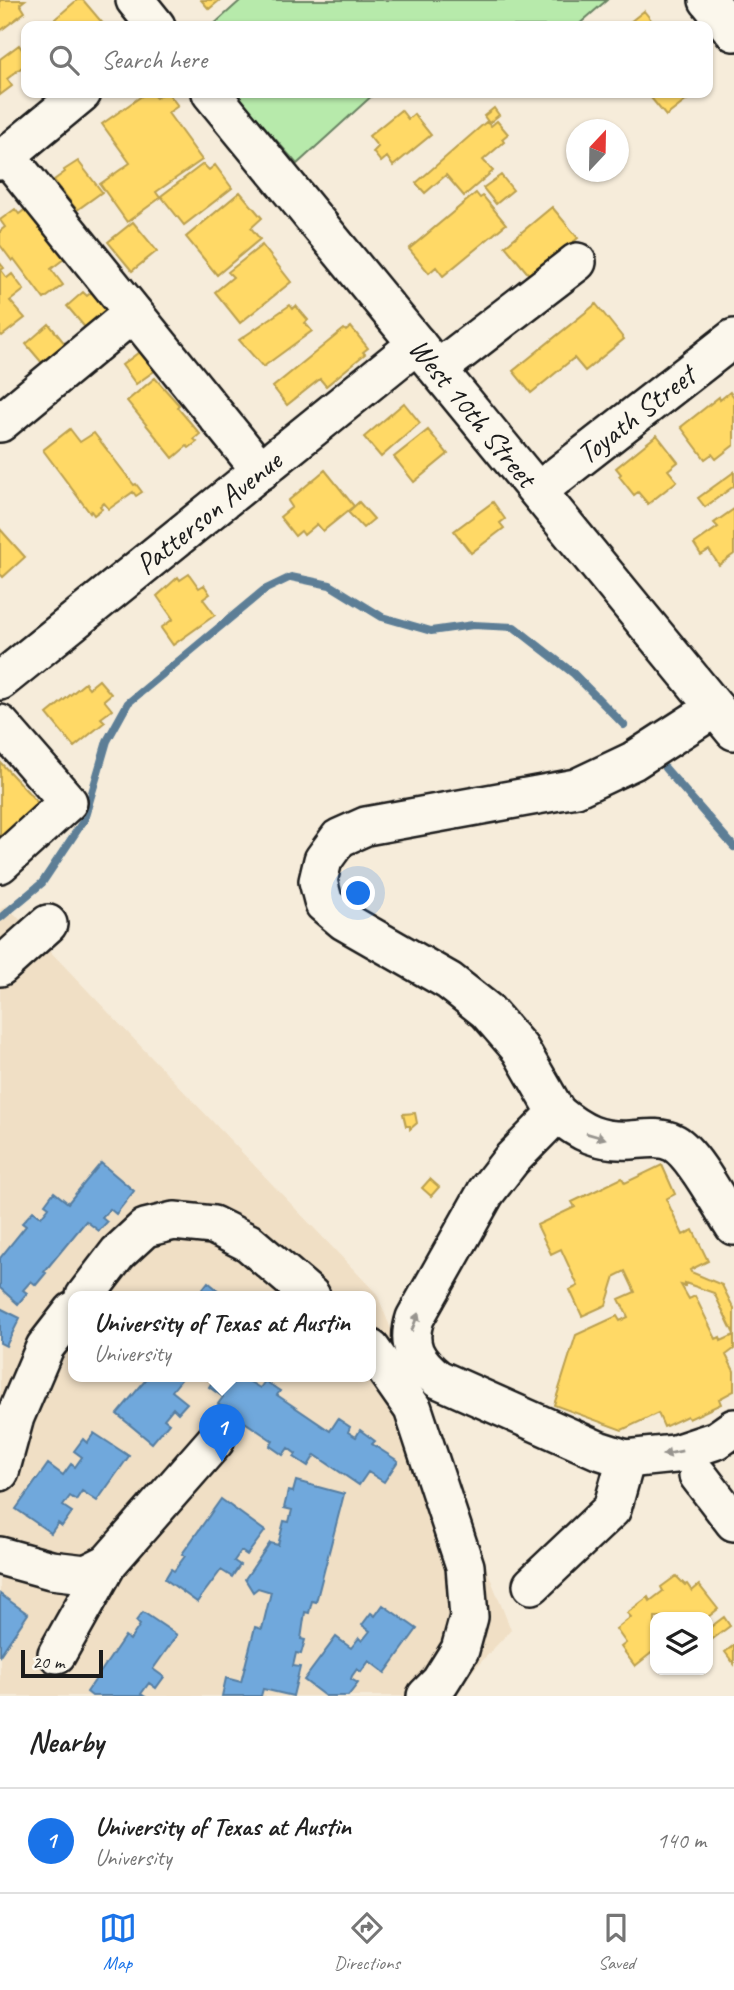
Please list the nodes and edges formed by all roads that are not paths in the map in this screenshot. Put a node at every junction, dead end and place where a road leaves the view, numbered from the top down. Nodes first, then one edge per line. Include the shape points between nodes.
1 (135, 0) edge
2 (708, 0) edge
3 (152, 21) edge
4 (734, 32) edge
5 (76, 98) edge
6 (215, 98) edge
7 (3, 158) edge
8 (577, 262) dead end
9 (133, 313) junction
10 (734, 338) edge
11 (427, 356) junction
12 (0, 423) edge
13 (261, 471) junction
14 (538, 492) junction
15 (0, 681) edge
16 (725, 719) edge
17 (0, 724) edge
18 (0, 864) edge
19 (48, 924) dead end
20 (0, 967) edge
21 (557, 1113) junction
22 (734, 1226) edge
23 (89, 1291) edge
24 (305, 1291) edge
25 (68, 1317) edge
26 (376, 1356) edge
27 (734, 1427) edge
28 (215, 1441) dead end
29 (626, 1459) junction
30 (0, 1472) edge
31 (698, 1475) dead end
32 (734, 1522) edge
33 (0, 1556) edge
34 (108, 1563) junction
35 (532, 1585) dead end
36 (57, 1654) dead end
37 (426, 1696) edge

1 - 3 street
2 - 4 street
5 - 7 street
6 - 11 street, West 10th Street
7 - 9 street
8 - 11 street, Patterson Avenue
9 - 12 street
9 - 13 street
10 - 14 street, Toyath Street
11 - 13 street, Patterson Avenue
11 - 14 street, West 10th Street
13 - 15 street, Patterson Avenue
14 - 16 street, West 10th Street
16 - 21 street via 576,788 366,826 339,838 323,860 318,881 324,904 344,921 449,981 486,1010 520,1049
17 - 18 street via 68,802
19 - 20 street
21 -> 22 street via 576,1129 599,1139 673,1142 687,1153
29 -> 21 street via 438,1379 414,1351 411,1333 415,1318 486,1192
23 - 24 street via 118,1252 145,1228 174,1221 213,1225 249,1243
25 - 30 street via 45,1347 15,1418
26 - 37 street via 413,1409 465,1566 469,1617 460,1650
27 -> 29 street via 717,1440 675,1454
28 - 34 street
29 - 35 street via 612,1509
31 - 32 street
33 - 34 street via 86,1574
34 - 36 street

